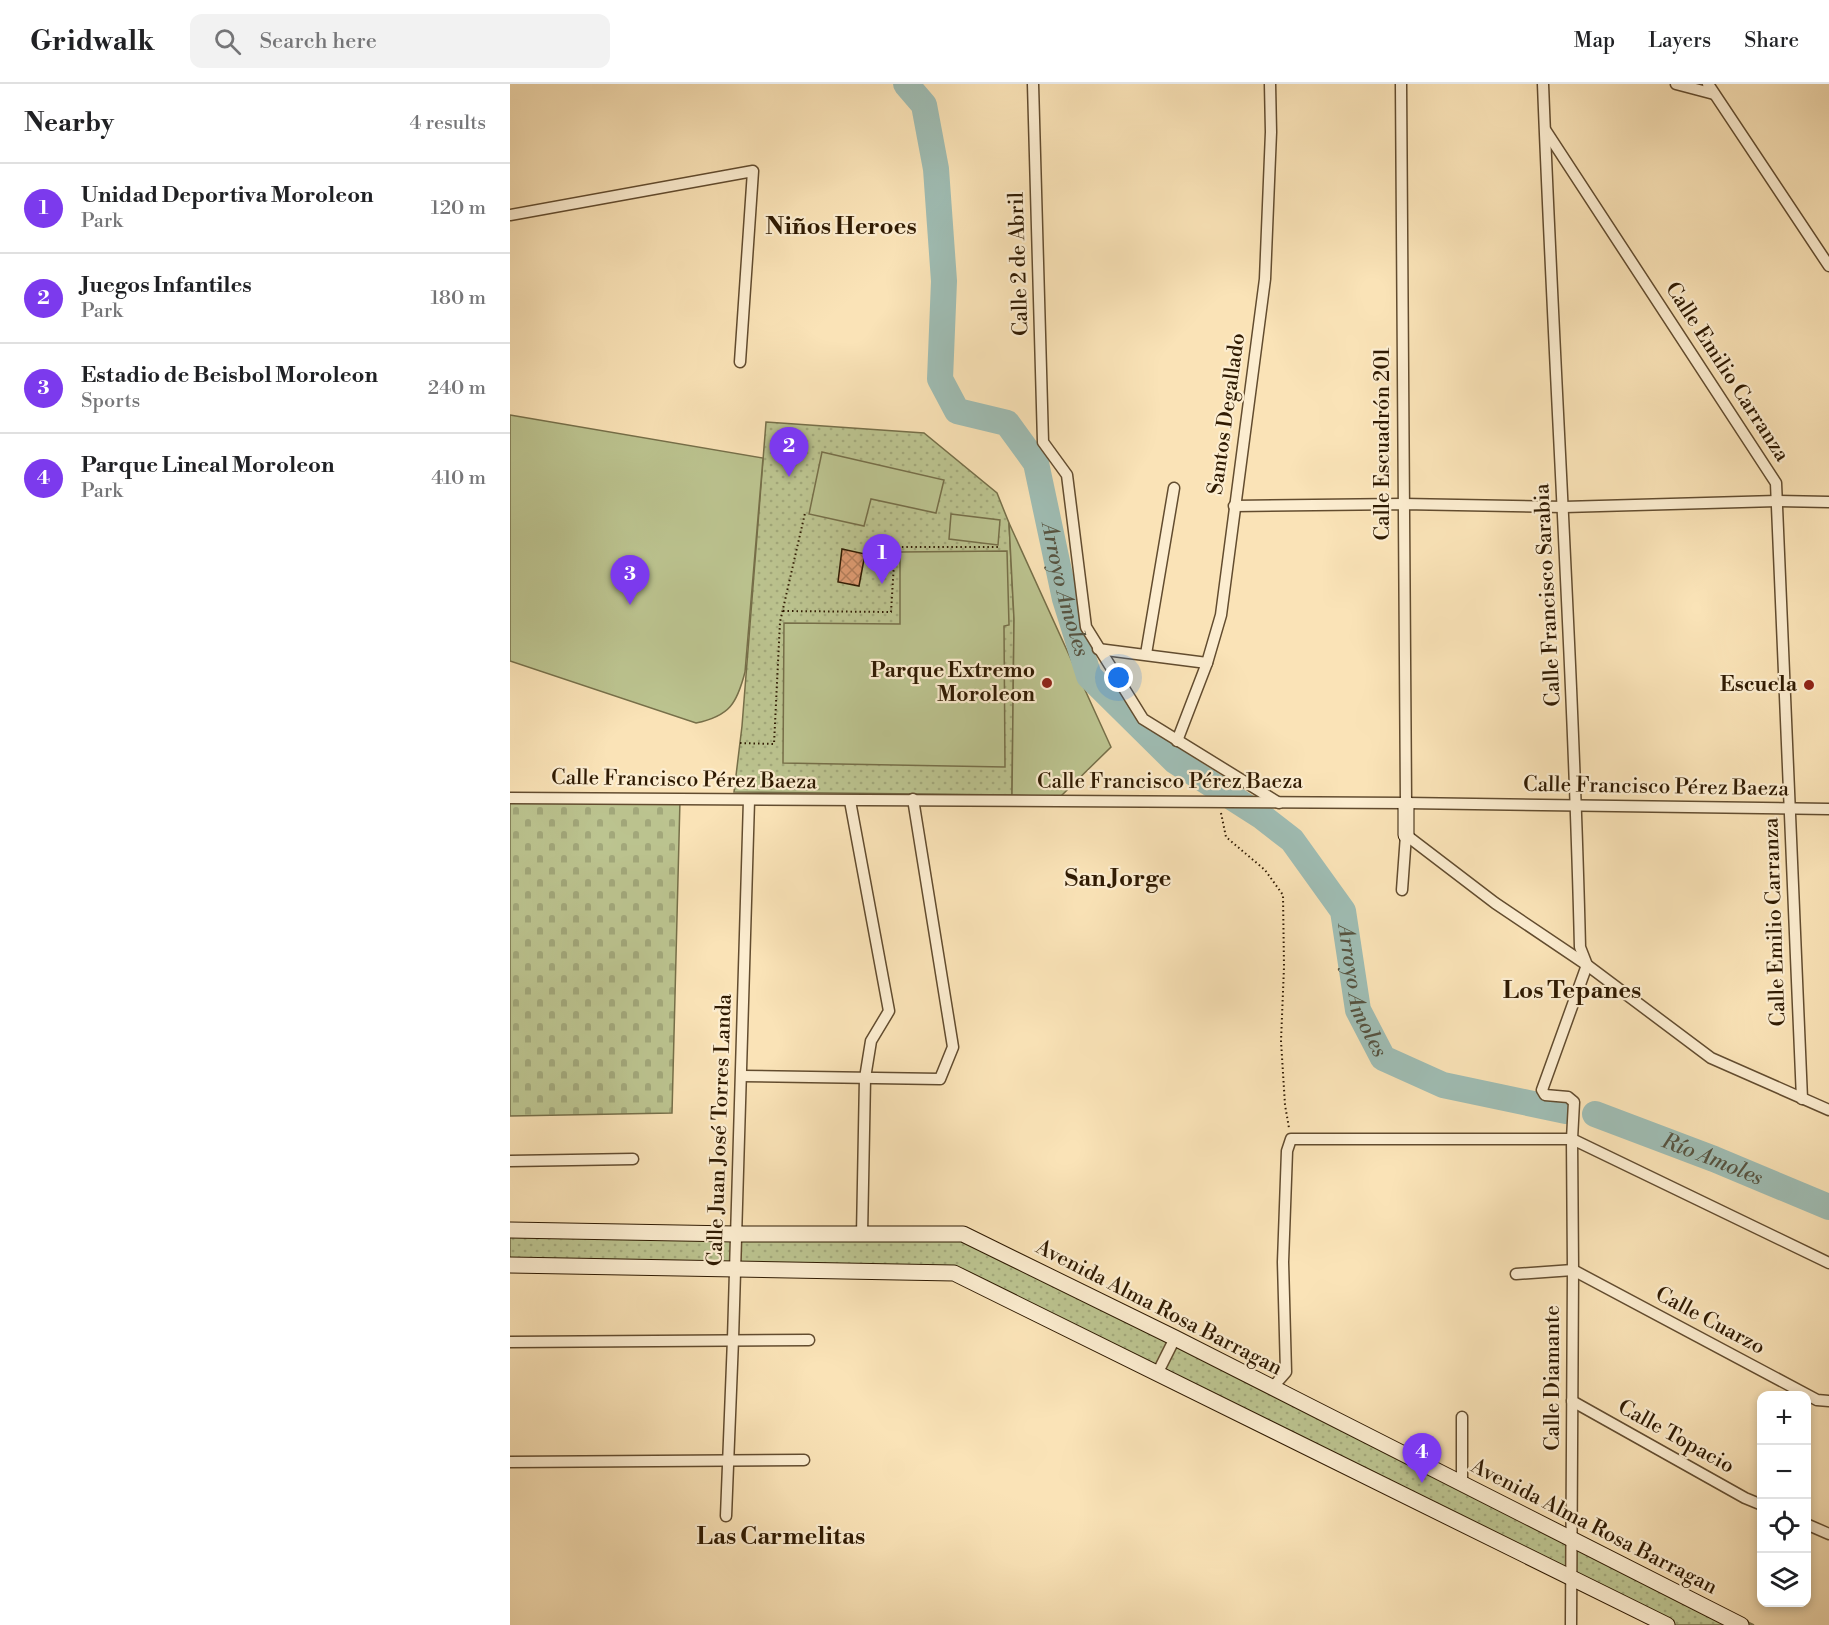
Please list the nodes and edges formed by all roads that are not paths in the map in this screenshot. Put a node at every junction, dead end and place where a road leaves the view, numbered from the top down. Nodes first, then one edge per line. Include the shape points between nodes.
1 (1033, 84) edge
2 (1270, 84) edge
3 (1401, 84) edge
4 (1543, 84) edge
5 (1676, 84) edge
6 (1708, 84) edge
7 (1714, 94) junction
8 (1544, 129) junction
9 (510, 214) edge
10 (1829, 266) edge
11 (740, 362) dead end
12 (1174, 488) dead end
13 (1777, 501) junction
14 (1829, 502) edge
15 (1403, 504) junction
16 (1234, 506) junction
17 (1564, 507) junction
18 (1098, 649) junction
19 (1146, 654) junction
20 (1207, 663) junction
21 (1177, 741) junction
22 (510, 798) edge
23 (914, 799) junction
24 (749, 800) junction
25 (850, 801) junction
26 (1277, 803) junction
27 (1406, 803) junction
28 (1577, 805) junction
29 (1790, 809) junction
30 (1829, 809) edge
31 (1406, 835) junction
32 (1402, 890) dead end
33 (1587, 965) junction
34 (742, 1076) junction
35 (865, 1078) junction
36 (1802, 1099) junction
37 (1829, 1110) edge
38 (1572, 1136) junction
39 (633, 1159) dead end
40 (510, 1161) edge
41 (510, 1230) edge
42 (735, 1234) junction
43 (862, 1235) junction
44 (1829, 1263) edge
45 (510, 1265) edge
46 (734, 1268) junction
47 (1573, 1270) junction
48 (1516, 1274) dead end
49 (1175, 1338) junction
50 (733, 1340) junction
51 (809, 1340) dead end
52 (510, 1342) edge
53 (1158, 1374) junction
54 (1272, 1388) junction
55 (1572, 1401) junction
56 (1829, 1401) edge
57 (1462, 1417) dead end
58 (804, 1460) dead end
59 (510, 1462) edge
60 (729, 1462) junction
61 (1462, 1483) junction
62 (1757, 1503) edge
63 (726, 1516) dead end
64 (1811, 1526) edge
65 (1829, 1534) edge
66 (1572, 1540) junction
67 (1572, 1577) junction
68 (1570, 1625) edge
69 (1667, 1625) edge
70 (1741, 1625) edge

1 - 18 street, Calle 2 de Abril via 1043,442 1067,475 1086,627
2 - 16 street, Santos Degallado via 1265,279
3 - 15 street, Calle Escuadrón 201
4 - 8 street, Calle Francisco Sarabia
5 - 7 street
6 - 7 street
7 - 10 street
8 - 13 street, Calle Emilio Carranza via 1776,483
8 - 17 street, Calle Francisco Sarabia
9 - 11 street via 753,171
12 - 19 street
13 - 14 street
13 - 17 street
13 - 29 street, Calle Emilio Carranza
15 - 16 street
15 - 17 street
15 - 27 street, Calle Escuadrón 201
16 - 20 street, Santos Degallado via 1221,615
17 - 28 street, Calle Francisco Sarabia
18 - 19 street
18 - 21 street via 1143,719
19 - 20 street
20 - 21 street, Santos Degallado
21 - 26 street
22 - 24 street, Calle Francisco Pérez Baeza
23 - 25 street, Calle Francisco Pérez Baeza
23 - 26 street, Calle Francisco Pérez Baeza
23 - 35 street via 953,1047 940,1079
24 - 25 street, Calle Francisco Pérez Baeza
24 - 34 street, Calle Juan José Torres Landa
25 - 35 street via 889,1011 871,1041
26 - 27 street, Calle Francisco Pérez Baeza
27 - 28 street, Calle Francisco Pérez Baeza
27 - 31 street
28 - 29 street, Calle Francisco Pérez Baeza
28 - 33 street, Calle Francisco Sarabia via 1580,947
29 - 30 street, Calle Francisco Pérez Baeza
29 - 36 street, Calle Emilio Carranza
31 - 32 street
31 - 33 street via 1495,903
33 - 36 street via 1711,1058
33 - 38 street, Calle Diamante via 1542,1090 1545,1095 1568,1097 1574,1102
34 - 35 street
34 - 42 street, Calle Juan José Torres Landa
35 - 43 street
36 - 37 street
38 - 44 street
38 - 47 street, Calle Diamante
38 - 54 street via 1291,1139 1287,1151 1283,1262 1286,1372
39 - 40 street
41 - 42 street, Avenida Alma Rosa Barragan
42 - 43 street, Avenida Alma Rosa Barragan
42 - 46 street, Calle Juan José Torres Landa
43 - 49 street, Avenida Alma Rosa Barragan via 963,1234
45 - 46 street
46 - 50 street, Calle Juan José Torres Landa
46 - 53 street via 954,1273
47 - 48 street
47 - 55 street, Calle Diamante
47 - 56 street, Calle Cuarzo via 1817,1400
49 - 53 street
49 - 54 street, Avenida Alma Rosa Barragan
50 - 51 street
50 - 52 street
50 - 60 street, Calle Juan José Torres Landa
53 - 67 street
54 - 61 street, Avenida Alma Rosa Barragan
55 - 62 street, Calle Topacio
55 - 66 street, Calle Diamante
57 - 61 street
58 - 60 street
59 - 60 street
60 - 63 street, Calle Juan José Torres Landa
61 - 66 street, Avenida Alma Rosa Barragan
64 - 65 street
66 - 67 street, Calle Diamante
66 - 70 street, Avenida Alma Rosa Barragan
67 - 68 street, Calle Diamante
67 - 69 street

